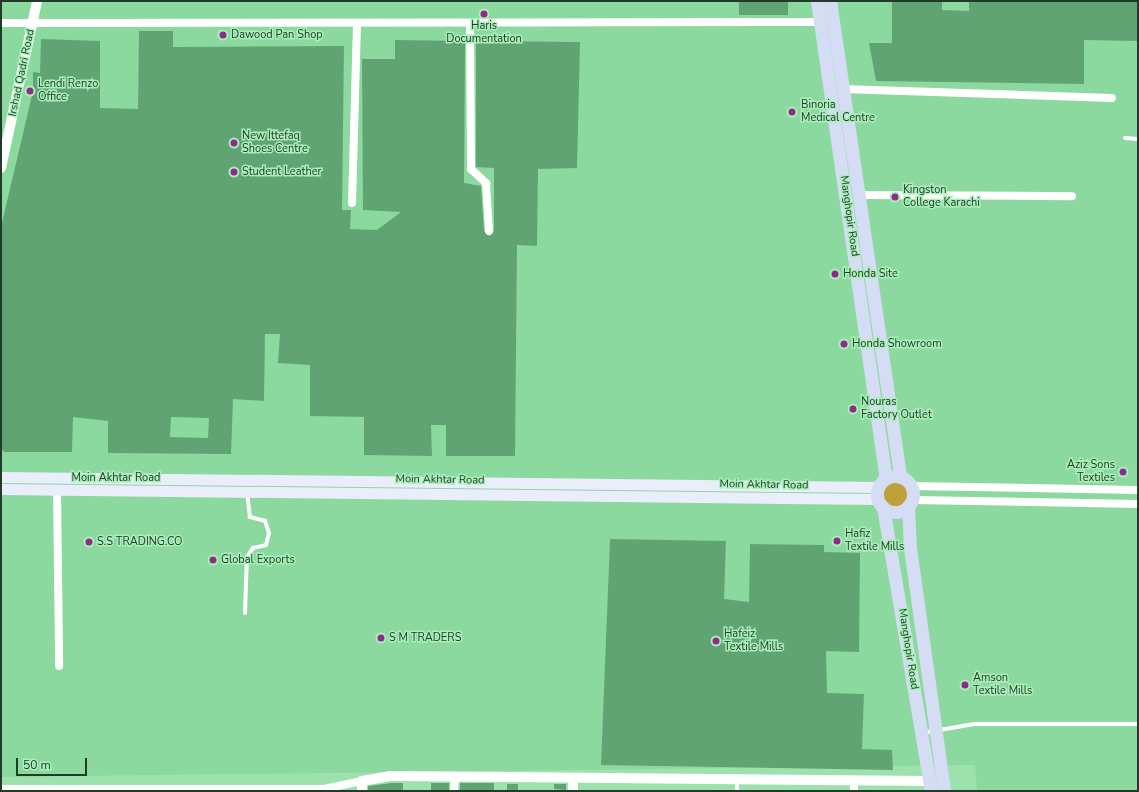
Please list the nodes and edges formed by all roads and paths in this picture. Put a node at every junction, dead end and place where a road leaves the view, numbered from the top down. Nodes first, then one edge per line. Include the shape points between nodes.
1 (37, 1) edge
2 (817, 1) edge
3 (830, 1) edge
4 (819, 22) junction
5 (1, 23) edge
6 (33, 24) junction
7 (357, 24) junction
8 (470, 24) junction
9 (842, 89) junction
10 (1112, 98) dead end
11 (1125, 138) dead end
12 (1138, 139) edge
13 (1, 168) edge
14 (858, 195) junction
15 (1072, 196) dead end
16 (352, 203) dead end
17 (489, 231) dead end
18 (1, 477) edge
19 (900, 477) junction
20 (583, 482) junction
21 (911, 486) junction
22 (1, 489) edge
23 (57, 490) junction
24 (1138, 490) edge
25 (882, 493) junction
26 (247, 494) junction
27 (583, 498) junction
28 (910, 503) junction
29 (1138, 504) edge
30 (909, 541) junction
31 (889, 542) junction
32 (245, 613) dead end
33 (59, 666) dead end
34 (1138, 724) edge
35 (935, 730) junction
36 (922, 733) junction
37 (455, 777) junction
38 (573, 779) junction
39 (737, 780) junction
40 (854, 780) junction
41 (362, 786) edge
42 (930, 786) edge
43 (1, 789) edge
44 (267, 791) edge
45 (454, 791) edge
46 (573, 791) edge
47 (737, 791) edge
48 (854, 791) edge
49 (944, 791) edge

1 - 6 street, Irshad Qadri Road
2 - 4 main road, Manghopir Road
3 - 9 main road
4 - 8 street
4 - 25 main road, Manghopir Road
5 - 6 street
6 - 7 street
6 - 13 street, Irshad Qadri Road
7 - 8 street
7 - 16 street
8 - 17 street via 471,169 486,183
9 - 10 street
9 - 14 main road
11 - 12 lane
14 - 15 street
14 - 19 main road
18 - 20 main road, Moin Akhtar Road
19 - 21 main road
19 - 25 main road
20 - 25 main road, Moin Akhtar Road
20 - 27 main road
21 - 24 street
21 - 28 main road, Manghopir Road
22 - 23 main road, Moin Akhtar Road
23 - 26 main road, Moin Akhtar Road
23 - 33 street
25 - 27 main road, Moin Akhtar Road
25 - 28 main road via 896,512
25 - 31 main road, Manghopir Road
26 - 27 main road, Moin Akhtar Road
26 - 32 lane via 250,517 265,521 269,533 266,545 253,548 247,557
28 - 29 street
28 - 30 main road, Manghopir Road
30 - 31 main road via 899,534
30 - 35 main road, Manghopir Road
31 - 36 main road, Manghopir Road
34 - 35 lane via 974,724
35 - 36 lane
35 - 49 main road, Manghopir Road
36 - 42 main road, Manghopir Road
37 - 38 street
37 - 41 street via 390,776
37 - 45 street
38 - 39 street
38 - 46 street
39 - 40 street
39 - 47 lane
40 - 42 street
40 - 48 street
41 - 44 street
43 - 44 street

